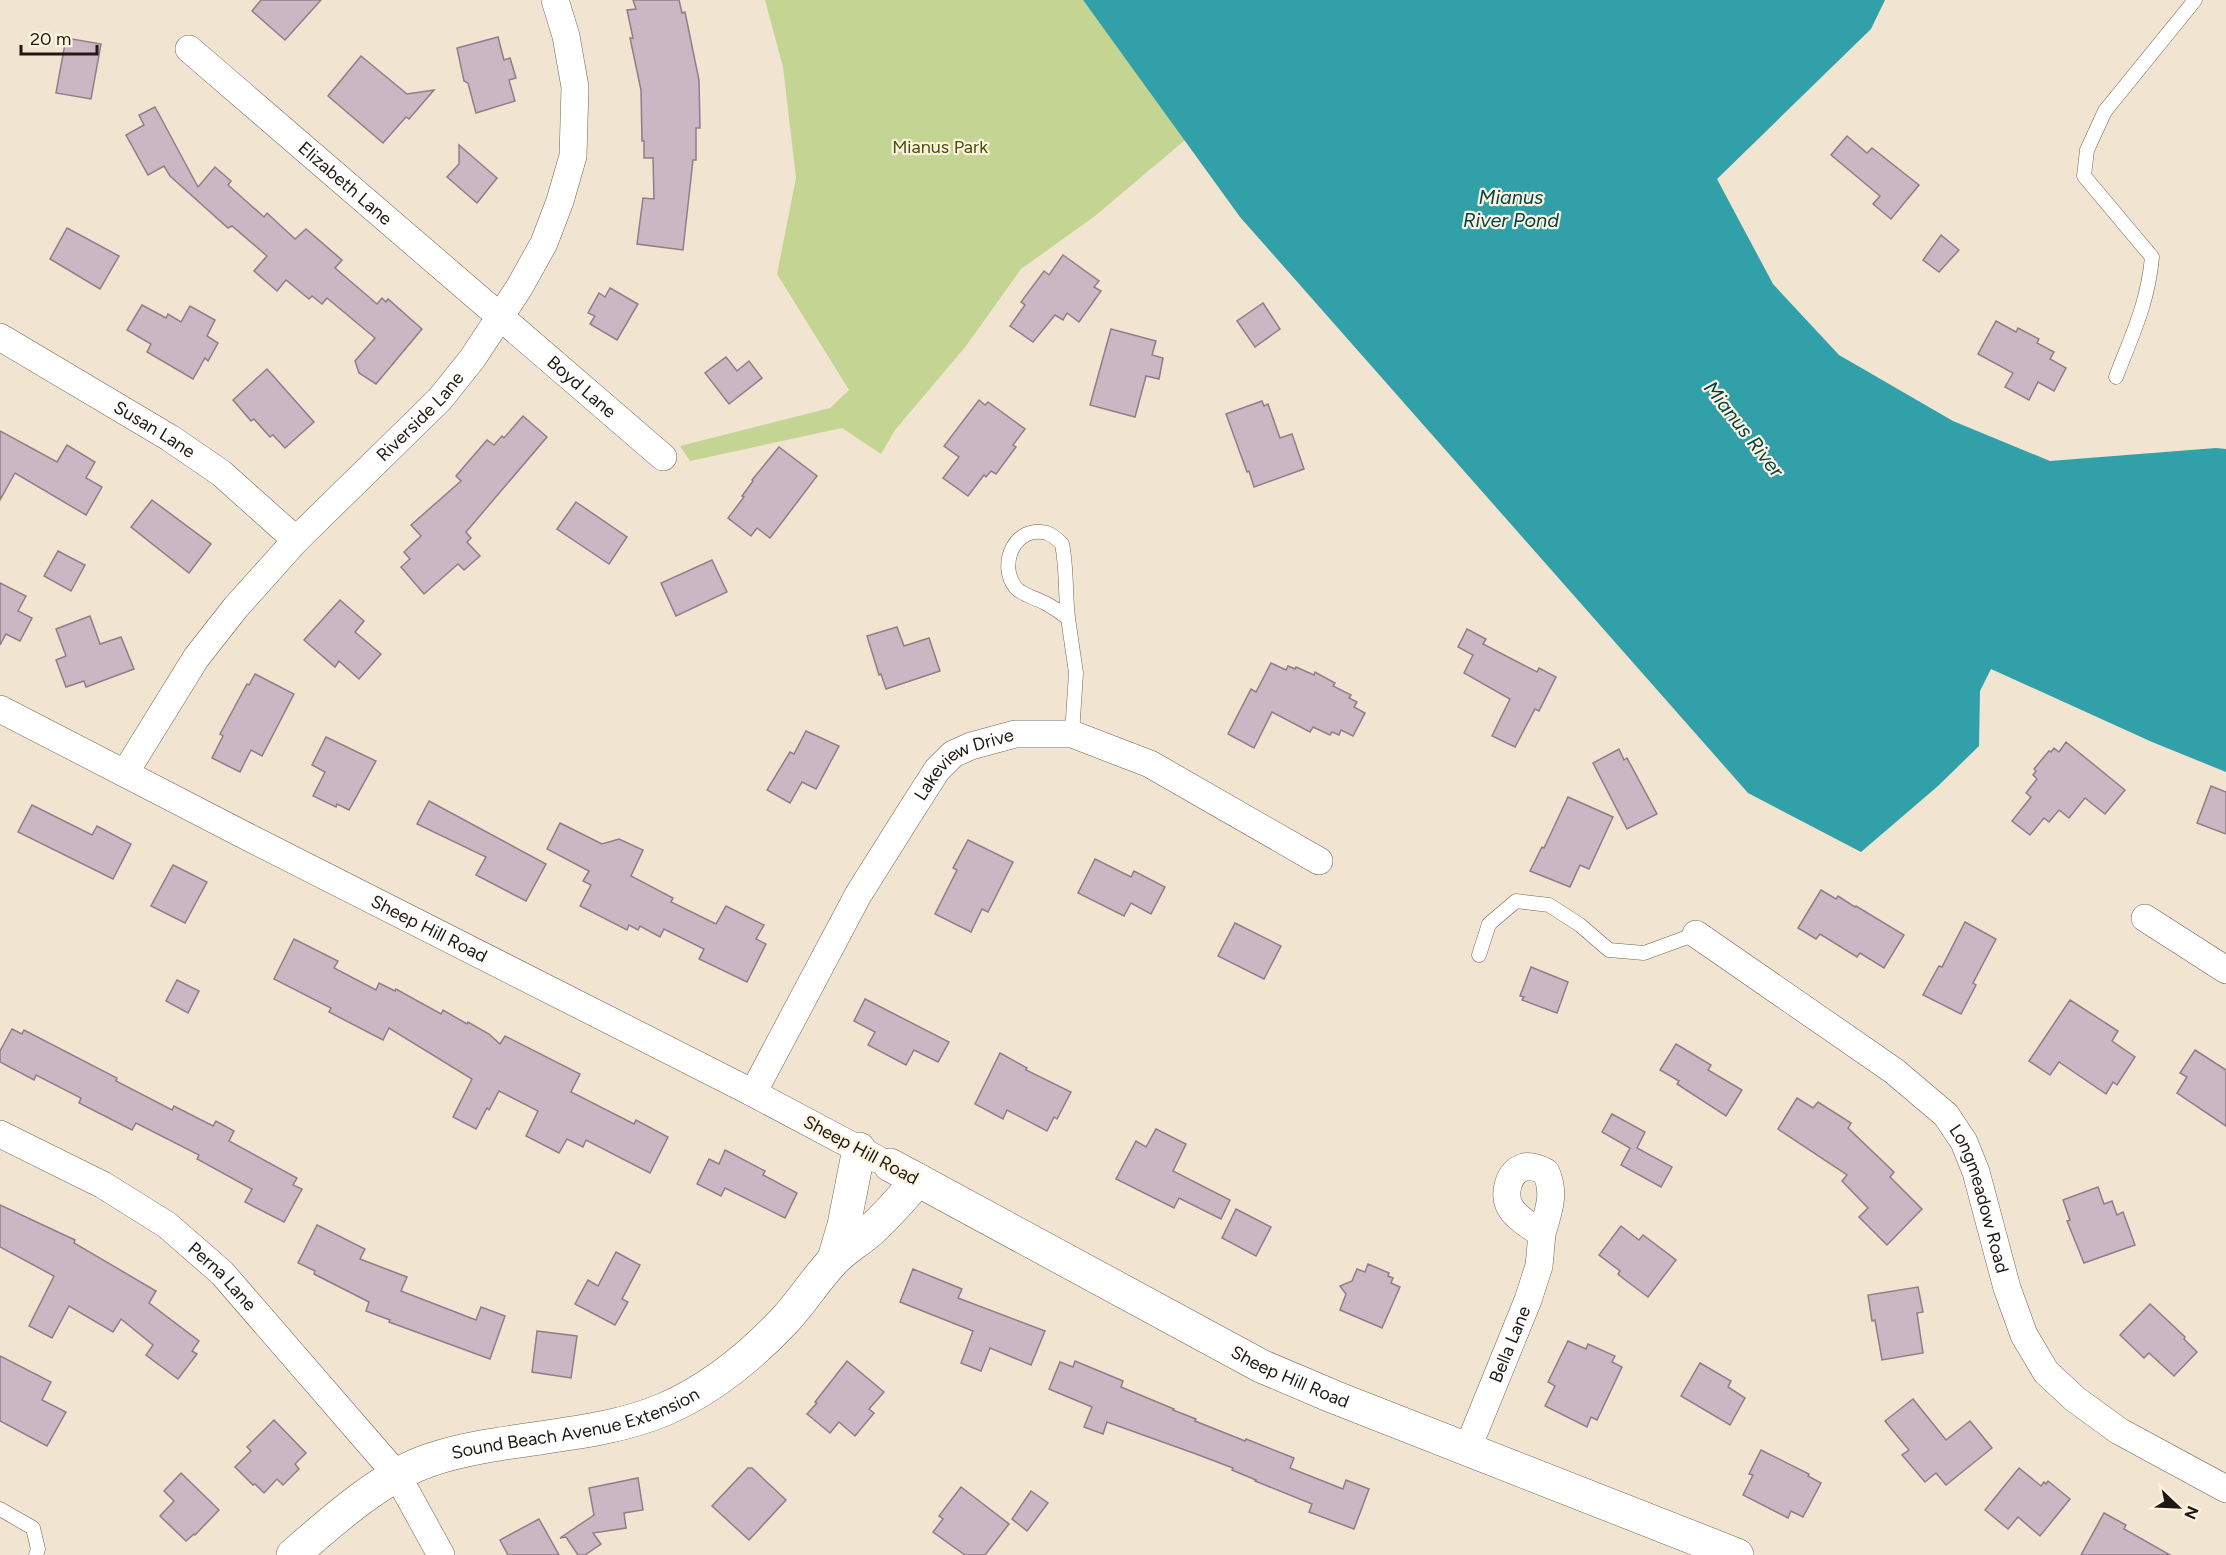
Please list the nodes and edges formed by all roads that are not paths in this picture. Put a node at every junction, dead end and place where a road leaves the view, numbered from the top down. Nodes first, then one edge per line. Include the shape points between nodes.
1 (555, 0) edge
2 (2195, 0) edge
3 (189, 49) dead end
4 (500, 317) junction
5 (0, 337) edge
6 (2116, 377) dead end
7 (663, 457) dead end
8 (296, 540) junction
9 (1068, 618) junction
10 (0, 709) edge
11 (1071, 734) junction
12 (125, 773) junction
13 (1319, 861) dead end
14 (2145, 918) dead end
15 (1696, 934) joint
16 (1479, 955) dead end
17 (2226, 970) edge
18 (753, 1093) junction
19 (0, 1134) edge
20 (859, 1149) junction
21 (890, 1165) joint
22 (918, 1180) junction
23 (1542, 1234) dead end
24 (834, 1259) junction
25 (1467, 1450) junction
26 (397, 1475) junction
27 (2226, 1489) edge
28 (0, 1509) edge
29 (1732, 1554) edge
30 (36, 1555) edge
31 (294, 1555) edge
32 (441, 1555) edge

1 - 4 street, Riverside Lane via 574,81 573,156 544,243
2 - 6 lane via 2104,111 2087,150 2084,176 2152,257 2142,312
3 - 4 street, Elizabeth Lane
4 - 7 street, Boyd Lane
4 - 8 street, Riverside Lane via 440,399
5 - 8 street, Susan Lane via 170,438 221,473
8 - 12 street, Riverside Lane via 196,658
9 - 9 lane via 1018,591 1010,579 1011,548 1022,536 1049,533 1062,544
9 - 11 lane via 1076,673
10 - 12 street, Sheep Hill Road
11 - 13 street, Lakeview Drive via 1150,764
11 - 18 street, Lakeview Drive via 1015,734 953,754 937,770 858,895
12 - 18 street, Sheep Hill Road
14 - 17 street
15 - 16 lane via 1644,953 1609,950 1549,905 1516,901 1489,924
15 - 27 street, Longmeadow Road via 1894,1071 1946,1115 1964,1142 1976,1172 2007,1288 2024,1335 2046,1372 2075,1400 2120,1431
18 - 20 street, Sheep Hill Road
19 - 26 street, Perna Lane via 103,1185 167,1225 222,1273
20 - 21 street, Sheep Hill Road
20 - 24 street, Sound Beach Avenue Extension
21 - 22 street, Sheep Hill Road
22 - 24 street, Sound Beach Avenue Extension via 872,1229
22 - 25 street, Sheep Hill Road via 1261,1366
23 - 25 street, Bella Lane via 1539,1266 1528,1300
24 - 26 street, Sound Beach Avenue Extension via 784,1320 728,1374 663,1410 594,1428 476,1448 429,1460
25 - 29 street, Sheep Hill Road
26 - 31 street, Sound Beach Avenue Extension via 336,1518
26 - 32 street, Perna Lane
28 - 30 lane via 33,1528

